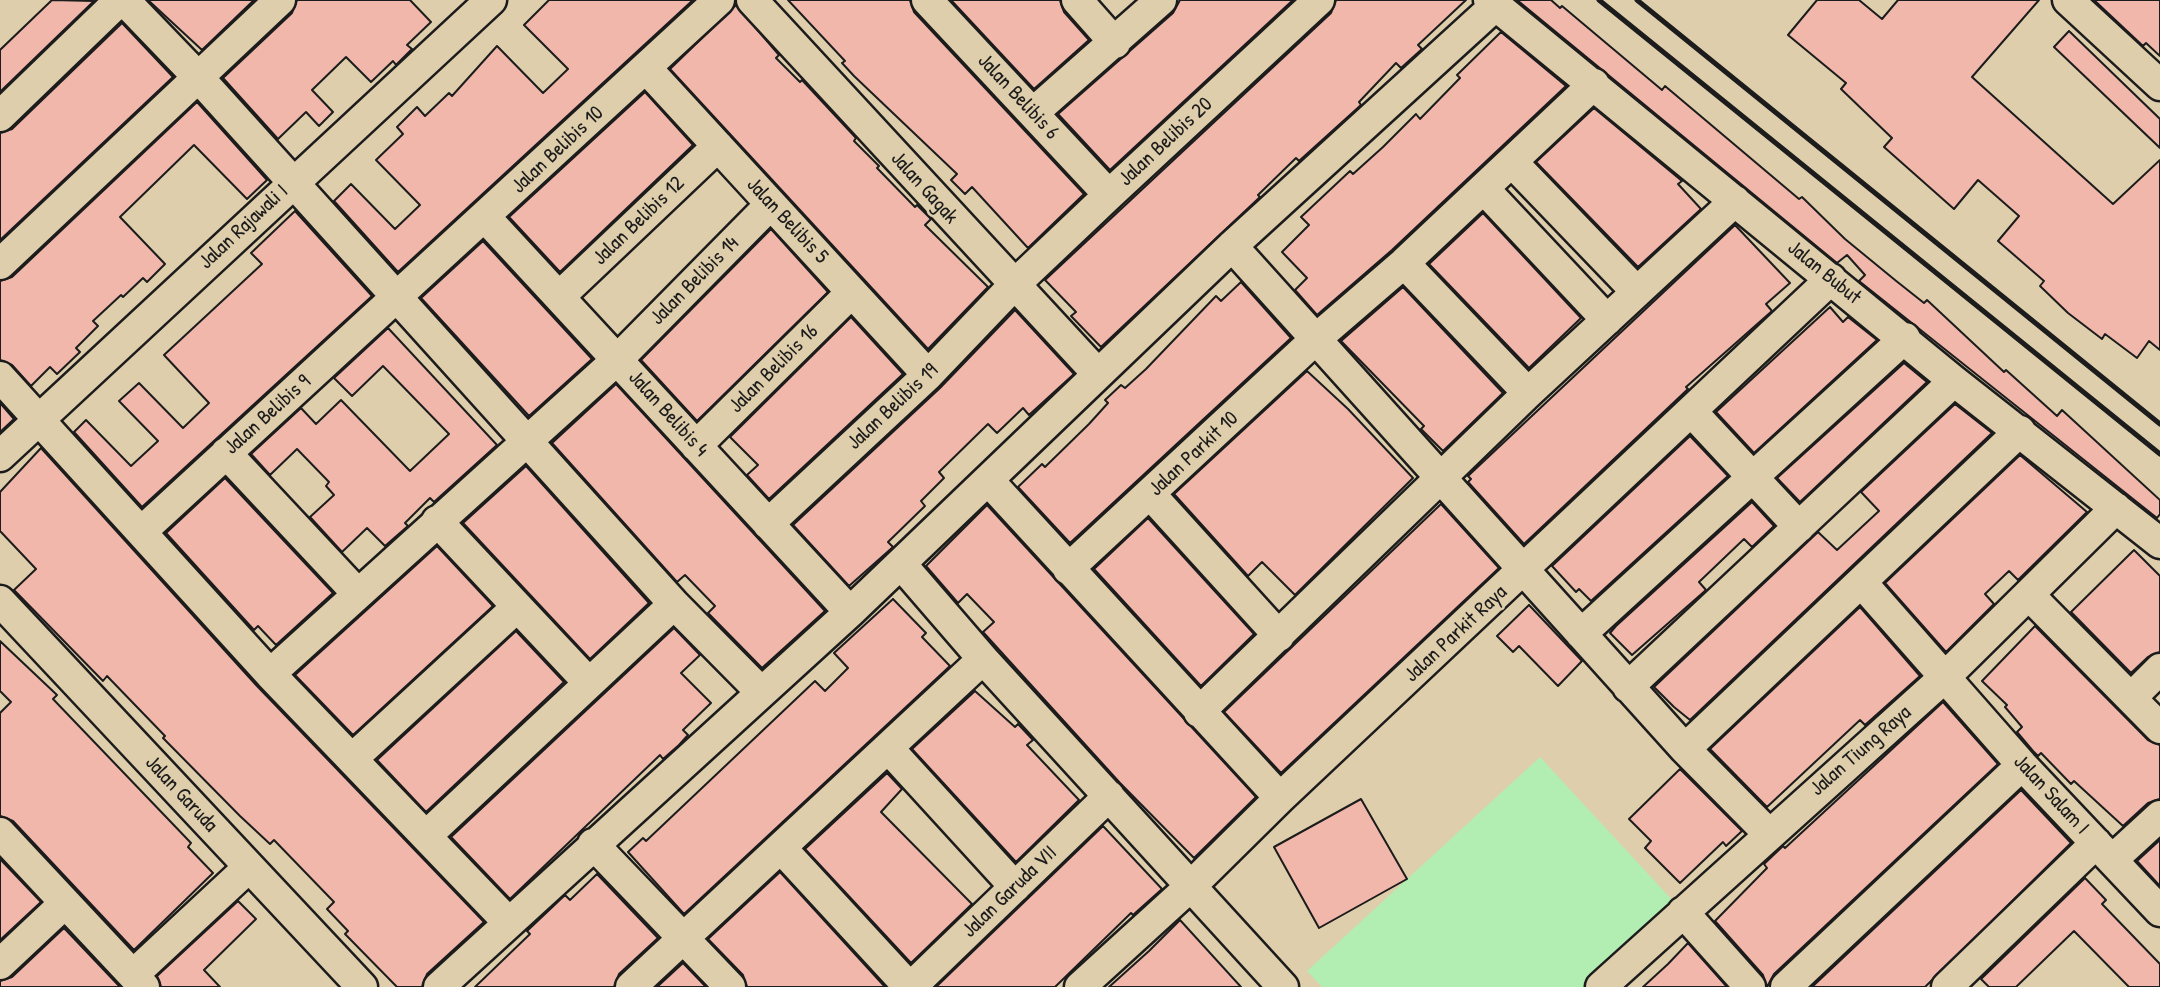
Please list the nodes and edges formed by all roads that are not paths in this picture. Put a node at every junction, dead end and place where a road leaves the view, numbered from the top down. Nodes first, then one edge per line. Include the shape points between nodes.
1 (122, 0) edge
2 (281, 0) edge
3 (491, 0) edge
4 (719, 0) edge
5 (752, 0) edge
6 (927, 0) edge
7 (1077, 0) edge
8 (1161, 0) edge
9 (1319, 0) edge
10 (1493, 3) edge
11 (2082, 4) edge
12 (1115, 43) junction
13 (646, 68) junction
14 (198, 76) junction
15 (1594, 85) junction
16 (2160, 85) edge
17 (1033, 113) junction
18 (0, 116) edge
19 (718, 146) junction
20 (1512, 162) junction
21 (291, 182) junction
22 (1484, 189) junction
23 (1109, 195) junction
24 (1735, 201) junction
25 (771, 204) junction
26 (485, 217) junction
27 (1232, 246) junction
28 (1404, 263) junction
29 (0, 264) edge
30 (1831, 279) junction
31 (1013, 286) junction
32 (852, 292) junction
33 (1637, 292) junction
34 (560, 296) junction
35 (396, 300) junction
36 (1607, 320) junction
37 (1317, 338) junction
38 (1905, 338) junction
39 (619, 358) junction
40 (1097, 373) junction
41 (928, 375) junction
42 (0, 377) edge
43 (1954, 381) junction
44 (1528, 393) junction
45 (1691, 411) junction
46 (40, 419) junction
47 (2020, 431) junction
48 (524, 441) junction
49 (696, 446) junction
50 (226, 453) junction
51 (0, 456) edge
52 (1443, 477) junction
53 (1753, 477) junction
54 (988, 480) junction
55 (1150, 495) junction
56 (2116, 508) junction
57 (437, 521) junction
58 (768, 524) junction
59 (1799, 527) junction
60 (141, 532) junction
61 (2160, 543) edge
62 (901, 565) junction
63 (1068, 569) junction
64 (1523, 571) junction
65 (1862, 583) junction
66 (357, 593) junction
67 (2029, 594) junction
68 (0, 601) edge
69 (674, 604) junction
70 (517, 607) junction
71 (850, 612) junction
72 (1581, 634) junction
73 (1279, 636) junction
74 (983, 659) junction
75 (2160, 669) edge
76 (270, 674) junction
77 (1946, 676) junction
78 (589, 683) junction
79 (1628, 687) junction
80 (761, 692) junction
81 (2132, 698) junction
82 (1199, 712) junction
83 (2160, 728) edge
84 (888, 748) junction
85 (1685, 750) junction
86 (352, 760) junction
87 (2022, 765) junction
88 (1109, 796) junction
89 (1280, 798) junction
90 (2160, 816) edge
91 (0, 832) edge
92 (1769, 833) junction
93 (426, 836) junction
94 (593, 844) junction
95 (781, 848) junction
96 (2104, 852) junction
97 (249, 867) junction
98 (1192, 885) junction
99 (1015, 887) junction
100 (65, 903) junction
101 (2160, 911) edge
102 (1683, 912) junction
103 (509, 923) junction
104 (682, 937) junction
105 (0, 964) edge
106 (140, 984) edge
107 (362, 987) edge
108 (439, 987) edge
109 (631, 987) edge
110 (730, 987) edge
111 (910, 987) edge
112 (1080, 987) edge
113 (1283, 987) edge
114 (1601, 987) edge
115 (1750, 987) edge
116 (1786, 987) edge
117 (1947, 987) edge

1 - 14 street
1 - 18 street
2 - 14 street
3 - 21 street, Jalan Rajawali I
4 - 13 street, Jalan Belibis 10
5 - 31 street, Jalan Gagak
6 - 17 street, Jalan Belibis 6
7 - 12 street
8 - 12 street
9 - 23 street, Jalan Belibis 20
10 - 15 street, Jalan Bubut
10 - 27 street
11 - 16 street
12 - 17 street
13 - 19 street, Jalan Belibis 5
13 - 26 street, Jalan Belibis 10
14 - 21 street
14 - 29 street
15 - 20 street, Jalan Parkit 10
15 - 24 street, Jalan Bubut
17 - 23 street, Jalan Belibis 6
19 - 25 street, Jalan Belibis 5
19 - 34 street, Jalan Belibis 12
20 - 22 street, Jalan Parkit 10
20 - 33 street
21 - 35 street
21 - 46 street, Jalan Rajawali I
22 - 28 street, Jalan Parkit 10
22 - 36 street
23 - 31 street, Jalan Belibis 20
24 - 30 street, Jalan Bubut
24 - 33 street
25 - 32 street, Jalan Belibis 5
25 - 39 street, Jalan Belibis 14
26 - 34 street, Jalan Belibis 4
26 - 35 street, Jalan Belibis 10
27 - 37 street
27 - 40 street
28 - 37 street, Jalan Parkit 10
28 - 44 street
30 - 38 street, Jalan Bubut
30 - 45 street, Jalan Parkit Raya
31 - 40 street, Jalan Gagak
31 - 41 street, Jalan Belibis 19
32 - 41 street, Jalan Belibis 5
32 - 49 street, Jalan Belibis 16
33 - 36 street
34 - 39 street, Jalan Belibis 4
35 - 48 street
35 - 50 street, Jalan Belibis 9
36 - 44 street
37 - 52 street
37 - 55 street, Jalan Parkit 10
38 - 43 street, Jalan Bubut
38 - 53 street
39 - 48 street, Jalan Belibis 14
39 - 49 street, Jalan Belibis 4
40 - 54 street
41 - 58 street, Jalan Belibis 19
42 - 46 street
43 - 47 street, Jalan Bubut
43 - 59 street
44 - 52 street
45 - 53 street
45 - 64 street, Jalan Parkit Raya
46 - 51 street, Jalan Rajawali I
46 - 60 street
47 - 56 street, Jalan Bubut
47 - 65 street
48 - 57 street, Jalan Belibis 14
48 - 69 street
49 - 58 street, Jalan Belibis 4
50 - 60 street, Jalan Belibis 9
50 - 66 street
52 - 64 street
52 - 73 street
53 - 59 street
53 - 72 street
54 - 62 street
54 - 63 street
55 - 63 street, Jalan Parkit 10
55 - 73 street
56 - 61 street, Jalan Bubut
56 - 67 street, Jalan Tiung Raya
57 - 66 street, Jalan Belibis 14
57 - 70 street
58 - 71 street, Jalan Belibis 4
59 - 79 street
60 - 76 street
62 - 71 street
62 - 74 street
63 - 82 street
64 - 72 street
64 - 89 street, Jalan Parkit Raya
65 - 77 street, Jalan Salam I
65 - 85 street
66 - 76 street, Jalan Belibis 14
67 - 77 street, Jalan Tiung Raya
67 - 81 street
68 - 97 street, Jalan Garuda
69 - 78 street
69 - 80 street
70 - 78 street
70 - 86 street
71 - 80 street
72 - 79 street
73 - 82 street
74 - 84 street
74 - 88 street
75 - 81 street
76 - 86 street
77 - 87 street, Jalan Salam I
77 - 92 street, Jalan Tiung Raya
78 - 93 street
79 - 85 street
80 - 94 street
81 - 83 street
82 - 89 street
84 - 95 street
84 - 99 street
85 - 92 street
86 - 93 street
87 - 96 street, Jalan Salam I
87 - 116 street
88 - 98 street
88 - 99 street, Jalan Garuda VII
89 - 98 street, Jalan Parkit Raya
90 - 96 street
91 - 100 street
92 - 102 street, Jalan Tiung Raya
93 - 103 street
94 - 103 street
94 - 104 street
95 - 104 street
95 - 111 street
96 - 101 street, Jalan Salam I
96 - 117 street
97 - 106 street
97 - 107 street, Jalan Garuda
98 - 112 street, Jalan Parkit Raya
98 - 113 street
99 - 111 street, Jalan Garuda VII
100 - 105 street
100 - 106 street
102 - 114 street, Jalan Tiung Raya
102 - 115 street
103 - 108 street
104 - 109 street
104 - 110 street

